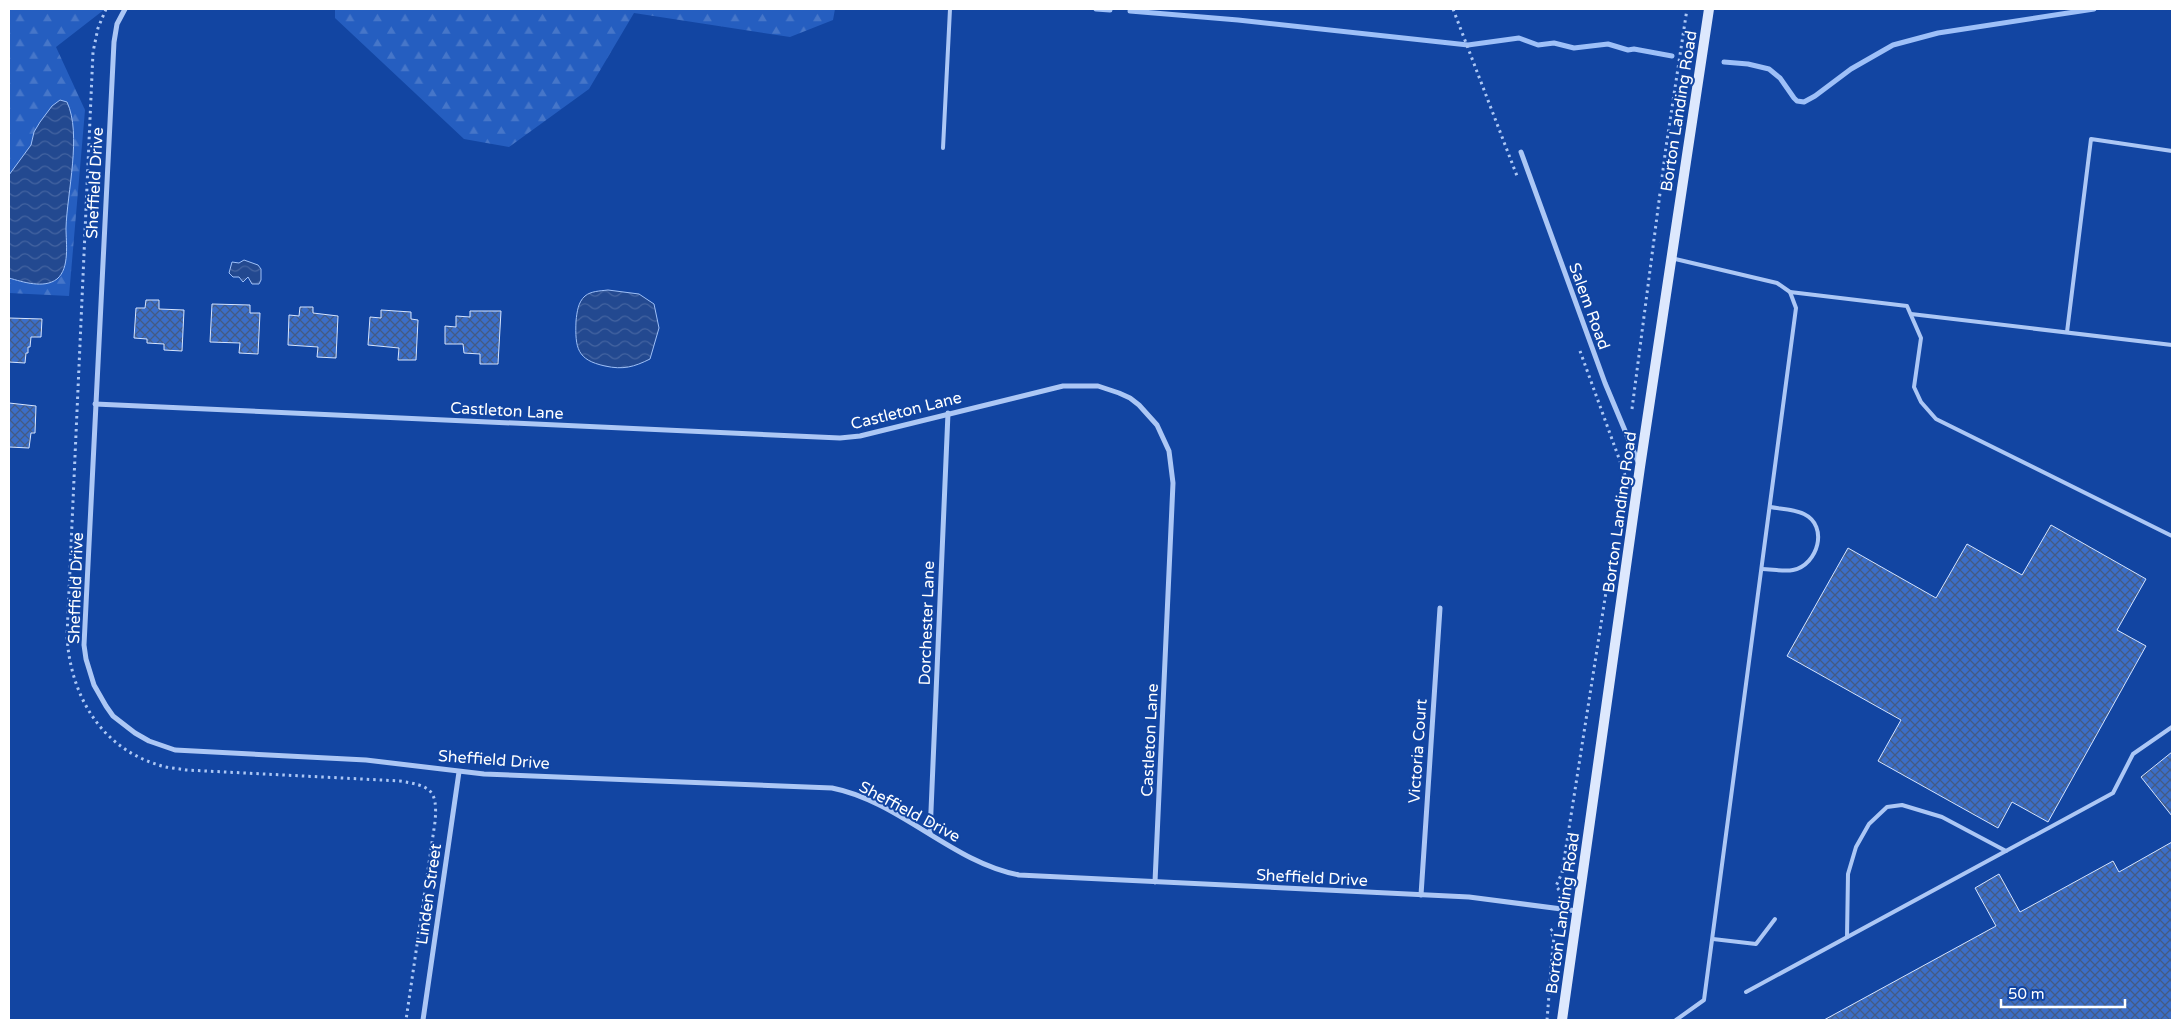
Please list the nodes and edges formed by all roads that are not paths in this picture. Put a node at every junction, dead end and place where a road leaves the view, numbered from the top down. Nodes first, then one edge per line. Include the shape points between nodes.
1 (125, 9) edge
2 (950, 9) edge
3 (1709, 9) edge
4 (943, 148) dead end
5 (2172, 151) edge
6 (1521, 152) dead end
7 (1672, 258) junction
8 (1790, 292) junction
9 (1911, 314) junction
10 (2067, 332) junction
11 (2172, 344) edge
12 (95, 404) junction
13 (948, 413) junction
14 (1640, 467) junction
15 (1770, 507) junction
16 (2172, 536) edge
17 (1762, 569) junction
18 (1440, 608) dead end
19 (2172, 727) edge
20 (459, 772) junction
21 (930, 834) junction
22 (2006, 851) junction
23 (1155, 882) junction
24 (1421, 895) junction
25 (1578, 911) junction
26 (1775, 919) dead end
27 (1847, 937) junction
28 (1712, 939) junction
29 (1746, 992) dead end
30 (422, 1020) edge
31 (1562, 1020) edge
32 (1676, 1020) edge

1 - 12 street, Sheffield Drive via 117,24 114,42
2 - 4 lane
3 - 7 street, Borton Landing Road
5 - 10 lane via 2091,140
6 - 14 street, Salem Road via 1605,383
7 - 8 lane via 1778,283
7 - 14 street, Borton Landing Road
8 - 9 lane via 1907,306
8 - 15 lane via 1796,308
9 - 10 lane
9 - 16 lane via 1921,338 1914,386 1921,402 1936,419
10 - 11 lane
12 - 13 street, Castleton Lane via 840,438 860,436
12 - 20 street, Sheffield Drive via 84,645 94,685 114,716 135,734 175,750 401,762
13 - 21 street, Dorchester Lane
13 - 23 street, Castleton Lane via 1062,386 1084,385 1108,388 1130,398 1148,414 1164,437 1173,483
14 - 25 street, Borton Landing Road
15 - 17 lane
15 - 17 lane via 1806,514 1816,526 1819,542 1811,559 1794,570
17 - 28 lane
18 - 24 street, Victoria Court
19 - 22 lane via 2133,754 2113,793
20 - 21 street, Sheffield Drive via 832,788 866,799
20 - 30 street, Linden Street
21 - 23 street, Sheffield Drive via 984,865 1007,873
22 - 27 lane
22 - 27 lane via 1942,818 1902,805 1887,807 1869,824 1856,847 1848,874
23 - 24 street, Sheffield Drive
24 - 25 street, Sheffield Drive via 1469,897
25 - 31 street, Borton Landing Road
26 - 28 lane via 1756,944
27 - 29 lane
28 - 32 lane via 1704,1000

